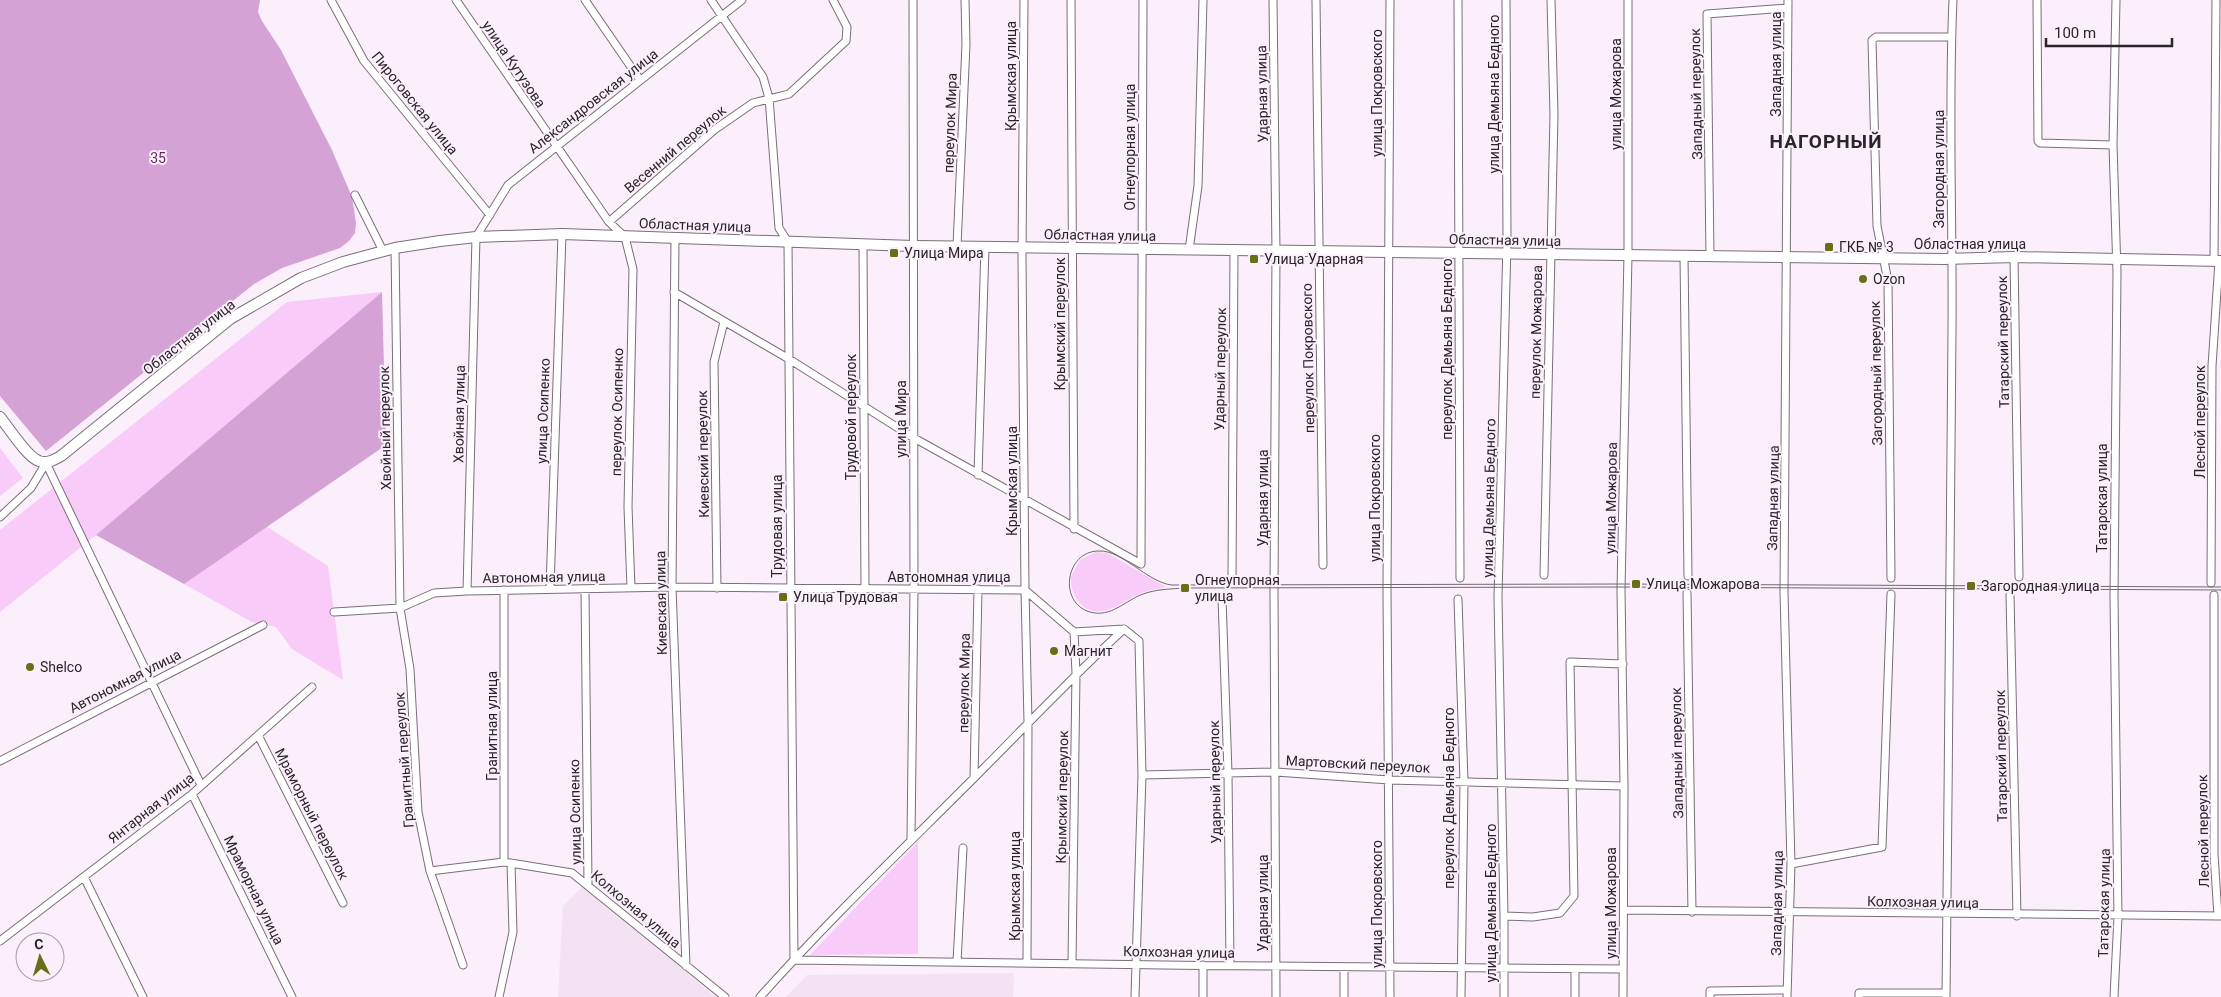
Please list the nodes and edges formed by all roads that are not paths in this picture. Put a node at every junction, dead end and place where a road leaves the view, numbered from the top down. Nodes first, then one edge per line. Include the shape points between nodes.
1 (332, 0) edge
2 (456, 0) edge
3 (585, 0) edge
4 (711, 0) edge
5 (742, 0) edge
6 (834, 0) edge
7 (913, 0) edge
8 (965, 0) edge
9 (1024, 0) edge
10 (1071, 0) edge
11 (1143, 0) edge
12 (1204, 0) edge
13 (1274, 0) edge
14 (1316, 0) edge
15 (1390, 0) edge
16 (1458, 0) edge
17 (1506, 0) edge
18 (1551, 0) edge
19 (1628, 0) edge
20 (1953, 0) edge
21 (2037, 0) edge
22 (2116, 0) edge
23 (2216, 0) edge
24 (1788, 4) edge
25 (722, 16) junction
26 (1951, 37) junction
27 (640, 80) junction
28 (769, 98) junction
29 (2113, 145) junction
30 (555, 147) junction
31 (355, 194) dead end
32 (490, 214) junction
33 (609, 222) junction
34 (562, 234) junction
35 (476, 237) junction
36 (625, 237) junction
37 (675, 238) junction
38 (788, 242) junction
39 (863, 245) junction
40 (913, 246) junction
41 (957, 246) junction
42 (985, 247) junction
43 (395, 248) junction
44 (1022, 248) junction
45 (1142, 248) junction
46 (1072, 249) junction
47 (1189, 250) junction
48 (1234, 250) junction
49 (383, 251) junction
50 (1276, 252) junction
51 (1320, 252) junction
52 (1390, 252) junction
53 (1459, 253) junction
54 (1549, 254) junction
55 (1507, 255) junction
56 (1628, 255) junction
57 (1684, 256) junction
58 (1710, 256) junction
59 (1788, 257) junction
60 (2014, 257) junction
61 (1884, 258) junction
62 (1952, 259) junction
63 (2117, 259) junction
64 (2218, 261) edge
65 (674, 292) junction
66 (724, 322) junction
67 (789, 359) junction
68 (864, 405) junction
69 (0, 417) edge
70 (914, 438) junction
71 (46, 462) junction
72 (978, 475) junction
73 (1025, 501) junction
74 (0, 516) edge
75 (1074, 529) junction
76 (1323, 565) dead end
77 (1544, 575) dead end
78 (1688, 576) dead end
79 (2019, 577) dead end
80 (1460, 578) dead end
81 (1891, 578) dead end
82 (1232, 579) dead end
83 (2211, 583) dead end
84 (672, 587) junction
85 (550, 588) junction
86 (631, 588) junction
87 (717, 588) junction
88 (585, 589) junction
89 (914, 589) junction
90 (978, 589) junction
91 (504, 590) junction
92 (790, 590) junction
93 (866, 590) junction
94 (1024, 590) junction
95 (467, 591) junction
96 (1687, 593) dead end
97 (1890, 594) dead end
98 (2010, 595) dead end
99 (2214, 595) dead end
100 (1222, 598) dead end
101 (1458, 599) dead end
102 (400, 608) junction
103 (334, 612) dead end
104 (263, 625) dead end
105 (1124, 629) junction
106 (1074, 632) junction
107 (1623, 664) junction
108 (1076, 673) junction
109 (150, 682) junction
110 (312, 687) dead end
111 (1028, 722) junction
112 (258, 736) junction
113 (0, 762) edge
114 (1276, 772) junction
115 (1228, 773) junction
116 (1142, 775) junction
117 (974, 778) junction
118 (1389, 780) junction
119 (1502, 781) junction
120 (1464, 782) junction
121 (201, 785) junction
122 (1572, 785) junction
123 (1624, 786) junction
124 (192, 794) junction
125 (911, 839) junction
126 (963, 848) dead end
127 (508, 863) junction
128 (1791, 864) junction
129 (430, 871) junction
130 (84, 876) junction
131 (588, 885) junction
132 (343, 903) dead end
133 (1624, 910) junction
134 (1692, 912) junction
135 (1791, 913) junction
136 (1948, 914) junction
137 (1504, 916) junction
138 (2017, 916) junction
139 (2219, 916) edge
140 (2118, 917) junction
141 (0, 941) edge
142 (794, 960) junction
143 (957, 962) junction
144 (1027, 963) junction
145 (1072, 963) junction
146 (1136, 964) junction
147 (463, 965) dead end
148 (1203, 965) junction
149 (1230, 965) junction
150 (686, 966) junction
151 (1275, 968) junction
152 (1344, 968) junction
153 (1390, 968) junction
154 (1461, 968) junction
155 (1504, 969) junction
156 (1576, 969) junction
157 (1623, 969) junction
158 (1787, 993) edge
159 (765, 995) edge
160 (1946, 995) edge
161 (143, 997) edge
162 (292, 997) edge
163 (499, 997) edge
164 (725, 997) edge
165 (1135, 997) edge
166 (1203, 997) edge
167 (1276, 997) edge
168 (1344, 997) edge
169 (1390, 997) edge
170 (1461, 997) edge
171 (1504, 997) edge
172 (1575, 997) edge
173 (1623, 997) edge
174 (1710, 997) edge
175 (1859, 997) edge
176 (2114, 997) edge

1 - 32 street, Пироговская улица via 364,61
2 - 30 street, улица Кутузова
3 - 27 street
4 - 25 street
5 - 25 street, Александровская улица
6 - 28 street, Весенний переулок via 847,27 846,41 788,94
7 - 40 street, улица Мира
8 - 41 street, переулок Мира
9 - 44 street, Крымская улица
10 - 46 street, Крымский переулок
11 - 45 street, Огнеупорная улица
12 - 47 street via 1198,186
13 - 50 street, Ударная улица
14 - 51 street, переулок Покровского
15 - 52 street, улица Покровского
16 - 53 street, переулок Демьяна Бедного
17 - 55 street, улица Демьяна Бедного
18 - 54 street, переулок Можарова via 1554,114
19 - 56 street, улица Можарова
20 - 26 street, Загородная улица
21 - 29 street via 2038,141
22 - 29 street, Татарская улица
23 - 64 street, Лесной переулок
24 - 58 street, Западный переулок via 1707,14
24 - 59 street, Западная улица
25 - 27 street, Александровская улица
25 - 28 street via 763,77
26 - 61 street, Загородный переулок via 1876,37 1872,40 1877,226
26 - 62 street, Загородная улица
27 - 30 street, Александровская улица
28 - 33 street, Весенний переулок via 753,103 714,130
28 - 38 street via 779,228
29 - 63 street, Татарская улица
30 - 32 street, Александровская улица via 508,185
30 - 33 street, улица Кутузова
31 - 49 street
32 - 35 street, Александровская улица
33 - 36 street, улица Кутузова
34 - 35 main road, Областная улица
34 - 36 main road, Областная улица
34 - 85 street, улица Осипенко
35 - 43 main road, Областная улица
35 - 95 street, Хвойная улица
36 - 37 main road, Областная улица
36 - 86 street, переулок Осипенко via 633,269 628,506
37 - 38 main road, Областная улица
37 - 65 street, Киевская улица
38 - 39 main road, Областная улица
38 - 67 street, Трудовая улица
39 - 40 main road, Областная улица
39 - 68 street, Трудовой переулок
40 - 41 main road, Областная улица
40 - 70 street, улица Мира
41 - 42 main road, Областная улица
42 - 44 main road, Областная улица
42 - 72 street
43 - 49 main road, Областная улица
43 - 102 street, Хвойный переулок
44 - 46 main road, Областная улица
44 - 73 street, Крымская улица
45 - 46 main road, Областная улица
45 - 47 main road, Областная улица
45 - 75 street, Огнеупорная улица via 1141,564
46 - 75 street, Крымский переулок
47 - 48 main road, Областная улица
48 - 50 main road, Областная улица
48 - 82 street, Ударный переулок
49 - 71 main road, Областная улица via 301,278 230,319 61,456
50 - 51 main road, Областная улица
50 - 114 street, Ударная улица
51 - 52 main road, Областная улица
51 - 76 street, переулок Покровского
52 - 53 main road, Областная улица
52 - 118 street, улица Покровского
53 - 55 main road, Областная улица
53 - 80 street, переулок Демьяна Бедного
54 - 55 main road, Областная улица
54 - 56 main road, Областная улица
54 - 77 street, переулок Можарова
55 - 119 street, улица Демьяна Бедного via 1498,597
56 - 57 main road, Областная улица
56 - 107 street, улица Можарова
57 - 58 main road, Областная улица
57 - 78 street
58 - 59 main road, Областная улица
59 - 61 main road, Областная улица
59 - 128 street, Западная улица via 1784,592
60 - 62 main road, Областная улица
60 - 63 main road, Областная улица
60 - 79 street, Татарский переулок
61 - 62 main road, Областная улица
61 - 81 street, Загородный переулок via 1888,281
62 - 136 street, Загородная улица
63 - 64 main road, Областная улица
63 - 140 street, Татарская улица via 2114,596
64 - 83 street, Лесной переулок via 2212,366
65 - 66 street
65 - 84 street, Киевская улица
66 - 67 street
66 - 87 street, Киевский переулок via 714,362
67 - 68 street
67 - 92 street, Трудовая улица
68 - 70 street
68 - 93 street, Трудовой переулок
69 - 71 main road via 32,458
70 - 72 street
70 - 89 street, улица Мира
71 - 74 street via 31,488
71 - 109 street
72 - 73 street
73 - 75 street
73 - 94 street, Крымская улица
84 - 86 street, Автономная улица
84 - 87 street, Автономная улица
84 - 150 street, Киевская улица
85 - 88 street, Автономная улица
85 - 91 street, Автономная улица
86 - 88 street, Автономная улица
87 - 92 street, Автономная улица
88 - 131 street, улица Осипенко
89 - 90 street, Автономная улица
89 - 93 street, Автономная улица
89 - 125 street, улица Мира
90 - 94 street, Автономная улица
90 - 117 street, переулок Мира
91 - 95 street, Автономная улица
91 - 127 street, Гранитная улица
92 - 93 street, Автономная улица
92 - 142 street, Трудовая улица
94 - 106 street, Автономная улица
94 - 111 street, Крымская улица
95 - 102 street, Автономная улица via 434,593
96 - 134 street, Западный переулок
97 - 128 street via 1882,846
98 - 138 street, Татарский переулок
99 - 139 street, Лесной переулок via 2214,854
100 - 115 street, Ударный переулок
101 - 120 street, переулок Демьяна Бедного
102 - 103 street, Автономная улица
102 - 129 street, Гранитный переулок via 410,669 418,812
104 - 109 street, Автономная улица
105 - 106 street
105 - 108 street
105 - 116 street via 1138,641
106 - 108 street, Крымский переулок
107 - 122 street via 1570,662
107 - 123 street, улица Можарова
108 - 111 street
108 - 145 street, Крымский переулок
109 - 113 street, Автономная улица
109 - 121 street
110 - 112 street, Янтарная улица
111 - 117 street
111 - 144 street, Крымская улица
112 - 121 street, Янтарная улица
112 - 132 street, Мраморный переулок
114 - 115 street, Мартовский переулок
114 - 118 street, Мартовский переулок
114 - 151 street, Ударная улица
115 - 116 street, Мартовский переулок
115 - 149 street, Ударный переулок
116 - 146 street
117 - 125 street
118 - 120 street, Мартовский переулок
118 - 153 street, улица Покровского
119 - 120 street, Мартовский переулок
119 - 122 street, Мартовский переулок
119 - 137 street, улица Демьяна Бедного
120 - 154 street, переулок Демьяна Бедного
121 - 124 street, Янтарная улица
122 - 123 street, Мартовский переулок
122 - 137 street via 1574,896 1560,913 1532,918
123 - 133 street, улица Можарова
124 - 130 street, Янтарная улица
124 - 162 street, Мраморная улица
125 - 142 street
126 - 143 street
127 - 129 street, Колхозная улица
127 - 131 street, Колхозная улица via 572,873
127 - 163 street, Гранитная улица via 513,932
128 - 135 street, Западная улица
129 - 147 street, Гранитный переулок
130 - 141 street, Янтарная улица
130 - 161 street
131 - 150 street, Колхозная улица
133 - 134 street, Колхозная улица
133 - 157 street, улица Можарова
134 - 135 street, Колхозная улица
135 - 136 street, Колхозная улица
135 - 158 street, Западная улица
136 - 138 street, Колхозная улица
136 - 160 street, Загородная улица
137 - 155 street, улица Демьяна Бедного
138 - 140 street, Колхозная улица
139 - 140 street, Колхозная улица
140 - 176 street, Татарская улица
142 - 143 street, Колхозная улица
142 - 159 street
143 - 144 street, Колхозная улица
144 - 145 street, Колхозная улица
145 - 146 street, Колхозная улица
146 - 148 street, Колхозная улица
146 - 165 street
148 - 149 street, Колхозная улица
148 - 166 street
149 - 151 street, Колхозная улица
150 - 164 street, Колхозная улица
151 - 152 street, Колхозная улица
151 - 167 street, Ударная улица
152 - 153 street, Колхозная улица
152 - 168 street
153 - 154 street, Колхозная улица
153 - 169 street, улица Покровского
154 - 155 street, Колхозная улица
154 - 170 street, переулок Демьяна Бедного
155 - 156 street, Колхозная улица
155 - 171 street, улица Демьяна Бедного
156 - 157 street, Колхозная улица
156 - 172 street
157 - 173 street, улица Можарова
158 - 174 street via 1710,992
160 - 175 street via 1859,993

